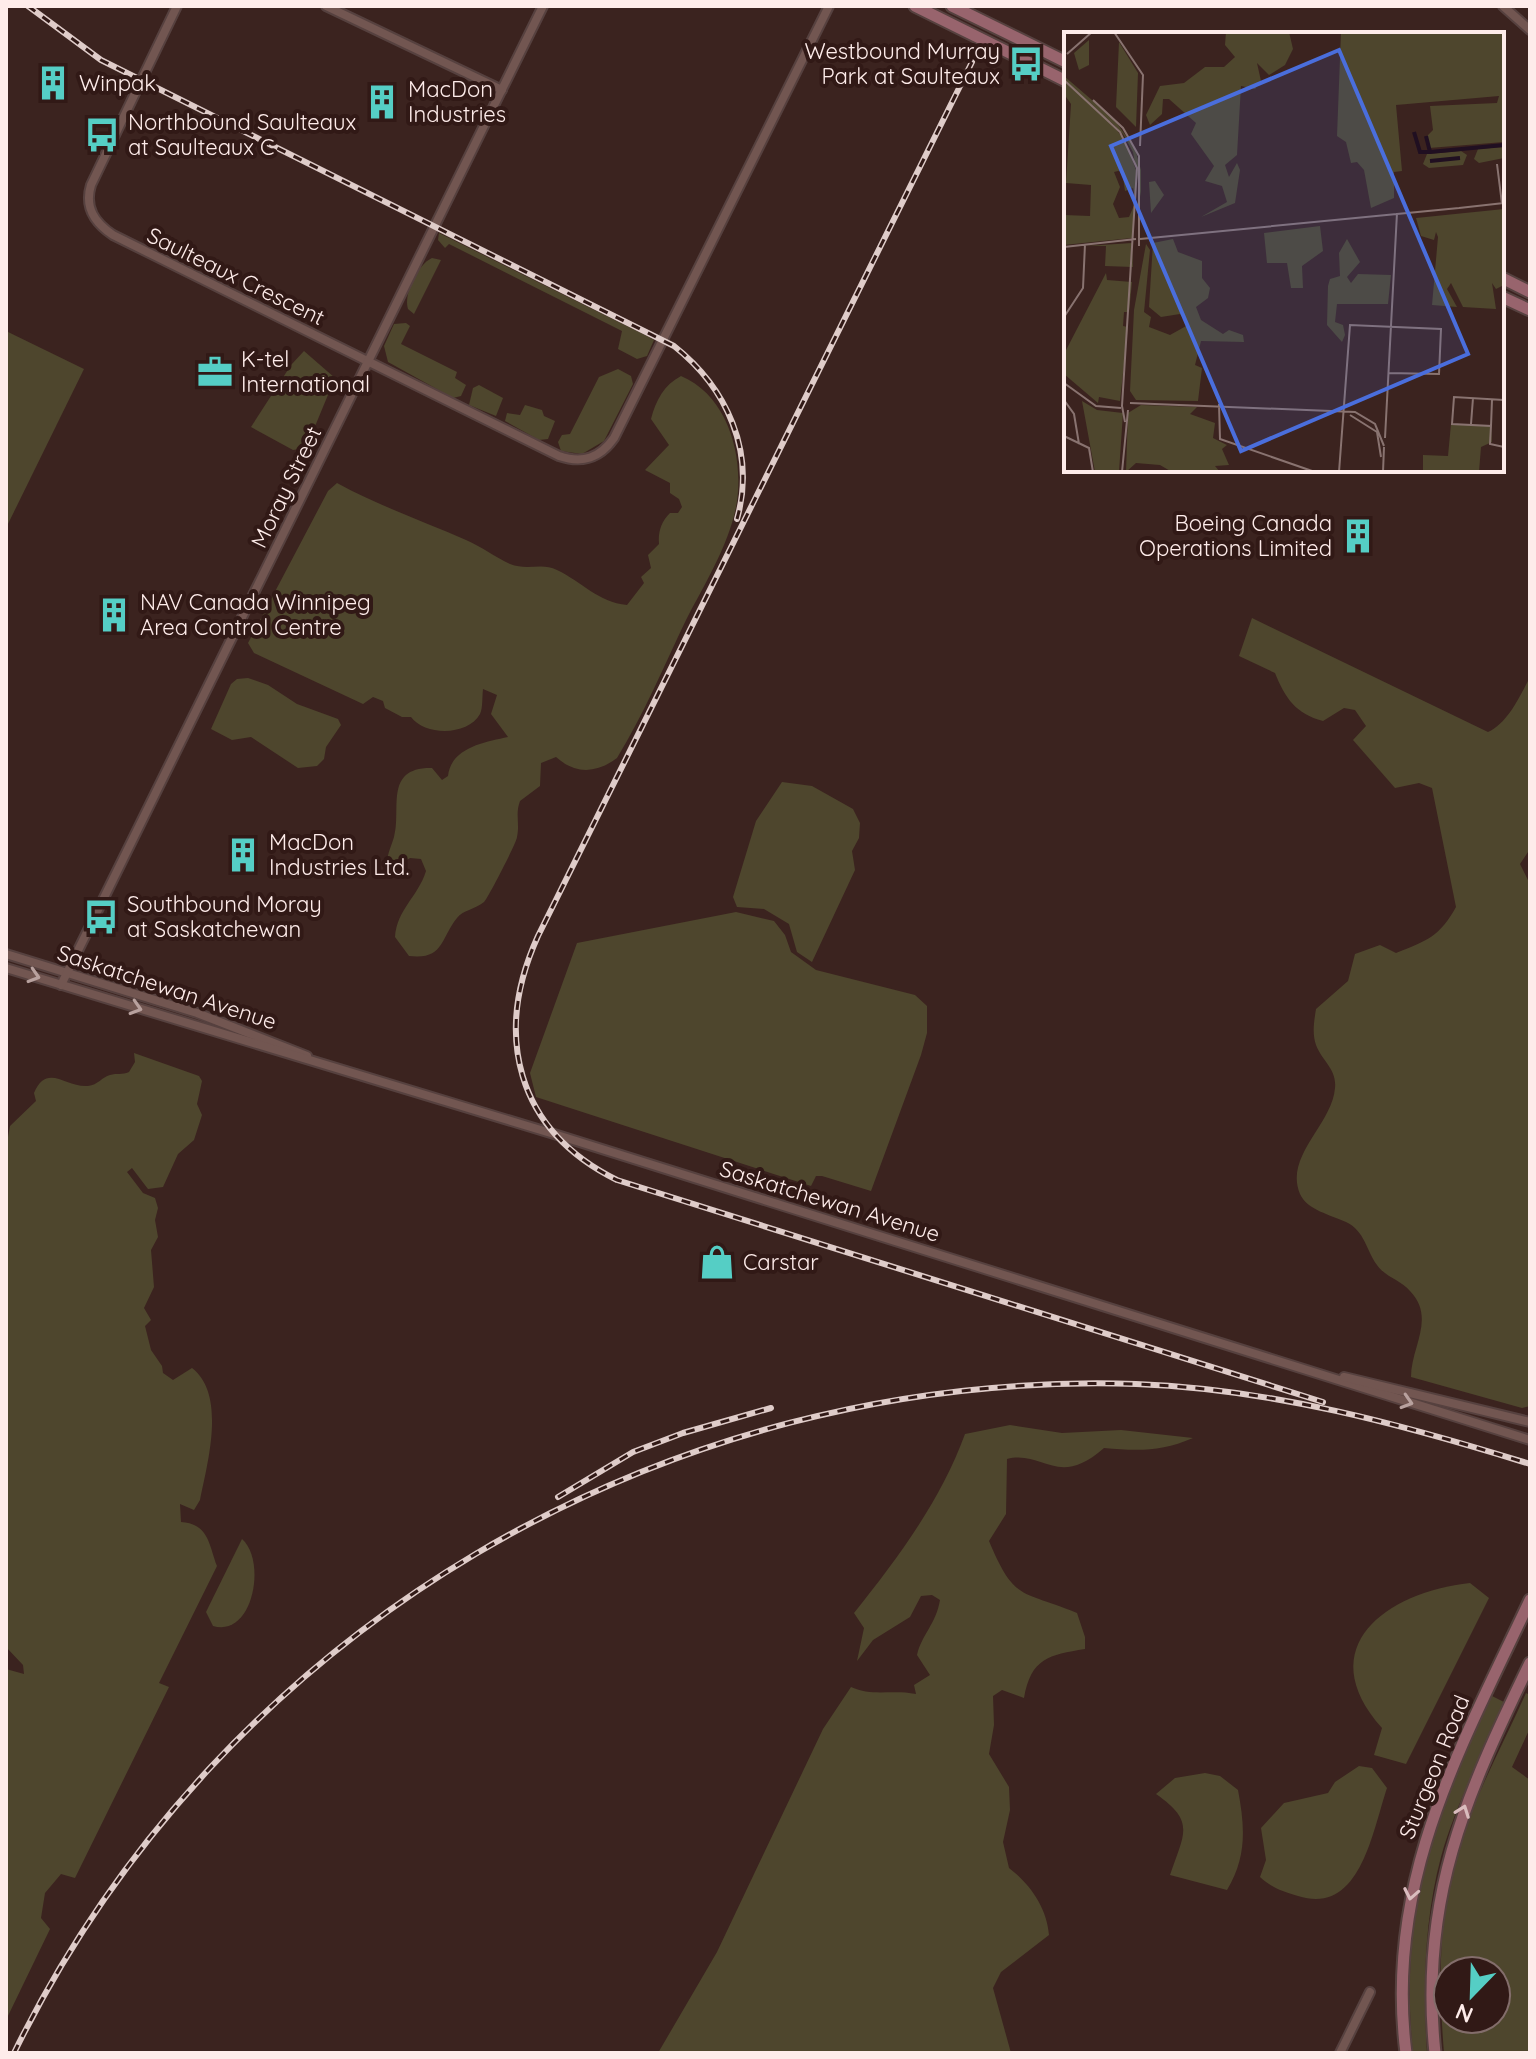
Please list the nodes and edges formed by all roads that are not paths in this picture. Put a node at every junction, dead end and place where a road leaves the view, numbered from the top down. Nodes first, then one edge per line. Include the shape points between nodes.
1 (177, 6) edge
2 (326, 6) edge
3 (543, 6) edge
4 (829, 6) edge
5 (915, 6) edge
6 (952, 6) edge
7 (1503, 6) edge
8 (1530, 30) edge
9 (1041, 50) junction
10 (1019, 57) junction
11 (1064, 61) edge
12 (1064, 80) edge
13 (502, 90) junction
14 (1504, 279) edge
15 (1530, 292) edge
16 (1504, 298) edge
17 (1530, 310) edge
18 (368, 361) junction
19 (6, 954) edge
20 (6, 968) edge
21 (66, 972) junction
22 (61, 985) junction
23 (315, 1060) junction
24 (1334, 1376) junction
25 (1530, 1422) edge
26 (1530, 1440) edge
27 (1530, 1600) edge
28 (1530, 1663) edge
29 (1370, 1992) dead end
30 (1340, 2053) edge
31 (1406, 2053) edge
32 (1435, 2053) edge

1 - 18 street, Saulteaux Crescent via 91,185 91,213 113,235
2 - 13 street
3 - 13 street, Moray Street
4 - 18 street, Saulteaux Crescent via 603,452 580,461 559,456
5 - 10 main road
6 - 9 main road
7 - 8 street
9 - 10 main road
9 - 11 main road
10 - 12 main road
13 - 18 street, Moray Street
14 - 15 main road
16 - 17 main road
18 - 21 street, Moray Street
19 - 21 street, Saskatchewan Avenue
20 -> 22 street, Saskatchewan Avenue
21 - 22 street, Moray Street
21 - 23 street, Saskatchewan Avenue via 197,1013
22 -> 23 street, Saskatchewan Avenue
23 - 24 street, Saskatchewan Avenue
24 - 25 street, Saskatchewan Avenue
24 -> 26 street, Saskatchewan Avenue
27 -> 31 main road, Sturgeon Road via 1458,1751 1421,1848 1404,1951
32 -> 28 main road, Sturgeon Road via 1432,1960 1444,1874 1468,1798
29 - 30 street

